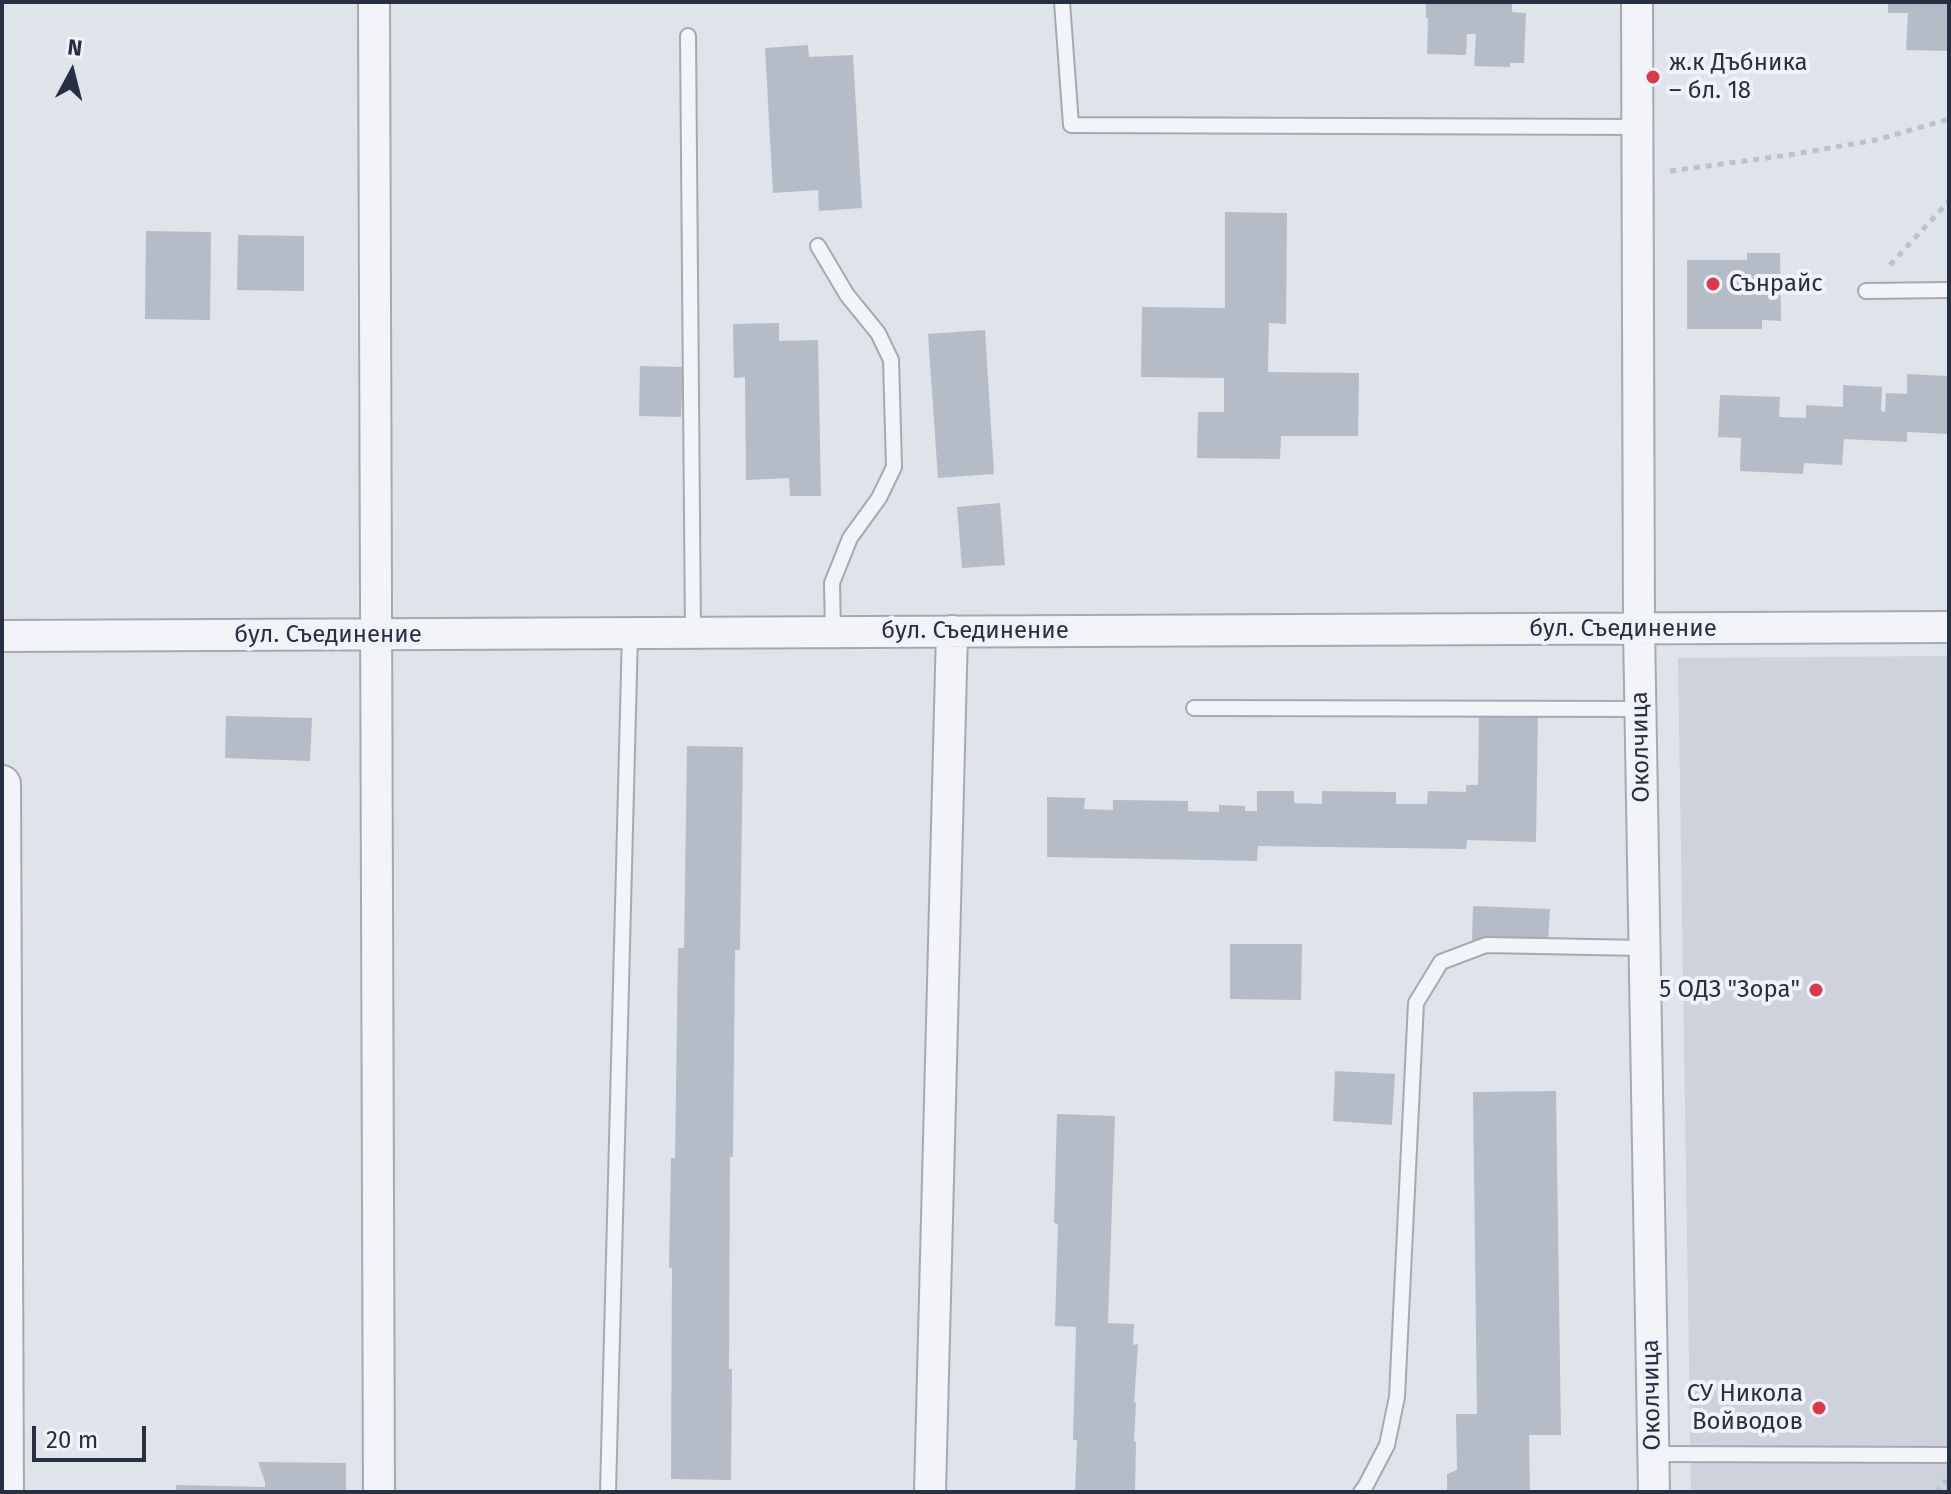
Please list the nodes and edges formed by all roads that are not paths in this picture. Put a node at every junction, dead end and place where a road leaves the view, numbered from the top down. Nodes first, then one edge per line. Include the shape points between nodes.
1 (374, 2) edge
2 (1062, 2) edge
3 (1637, 2) edge
4 (688, 36) dead end
5 (1637, 127) junction
6 (818, 246) dead end
7 (1949, 290) edge
8 (1866, 291) road end
9 (1949, 627) edge
10 (1639, 629) junction
11 (952, 631) junction
12 (833, 632) junction
13 (630, 633) junction
14 (693, 633) junction
15 (376, 635) junction
16 (2, 636) edge
17 (1194, 708) dead end
18 (1640, 709) junction
19 (2, 784) edge
20 (1644, 948) junction
21 (2, 966) edge
22 (1653, 1454) junction
23 (1949, 1455) edge
24 (5, 1492) edge
25 (379, 1492) edge
26 (608, 1492) edge
27 (930, 1492) edge
28 (1361, 1492) edge
29 (1654, 1492) edge

1 - 15 street
2 - 5 lane via 1071,125
3 - 5 street, Околчица
4 - 14 lane
5 - 10 street, Околчица
6 - 12 lane via 891,360 894,467 850,538 832,583
7 - 8 lane
9 - 10 street, бул. Съединение
10 - 11 street, бул. Съединение
10 - 18 street, Околчица
11 - 12 street, бул. Съединение
11 - 27 street
12 - 14 street, бул. Съединение
13 - 14 street, бул. Съединение
13 - 15 street, бул. Съединение
13 - 26 lane
15 - 16 street, бул. Съединение
15 - 25 street
17 - 18 lane
18 - 20 street, Околчица
19 - 21 street
20 - 22 street, Околчица
20 - 28 lane via 1486,945 1441,962 1416,1003 1397,1397 1387,1445
21 - 24 street
22 - 23 lane
22 - 29 street, Околчица

